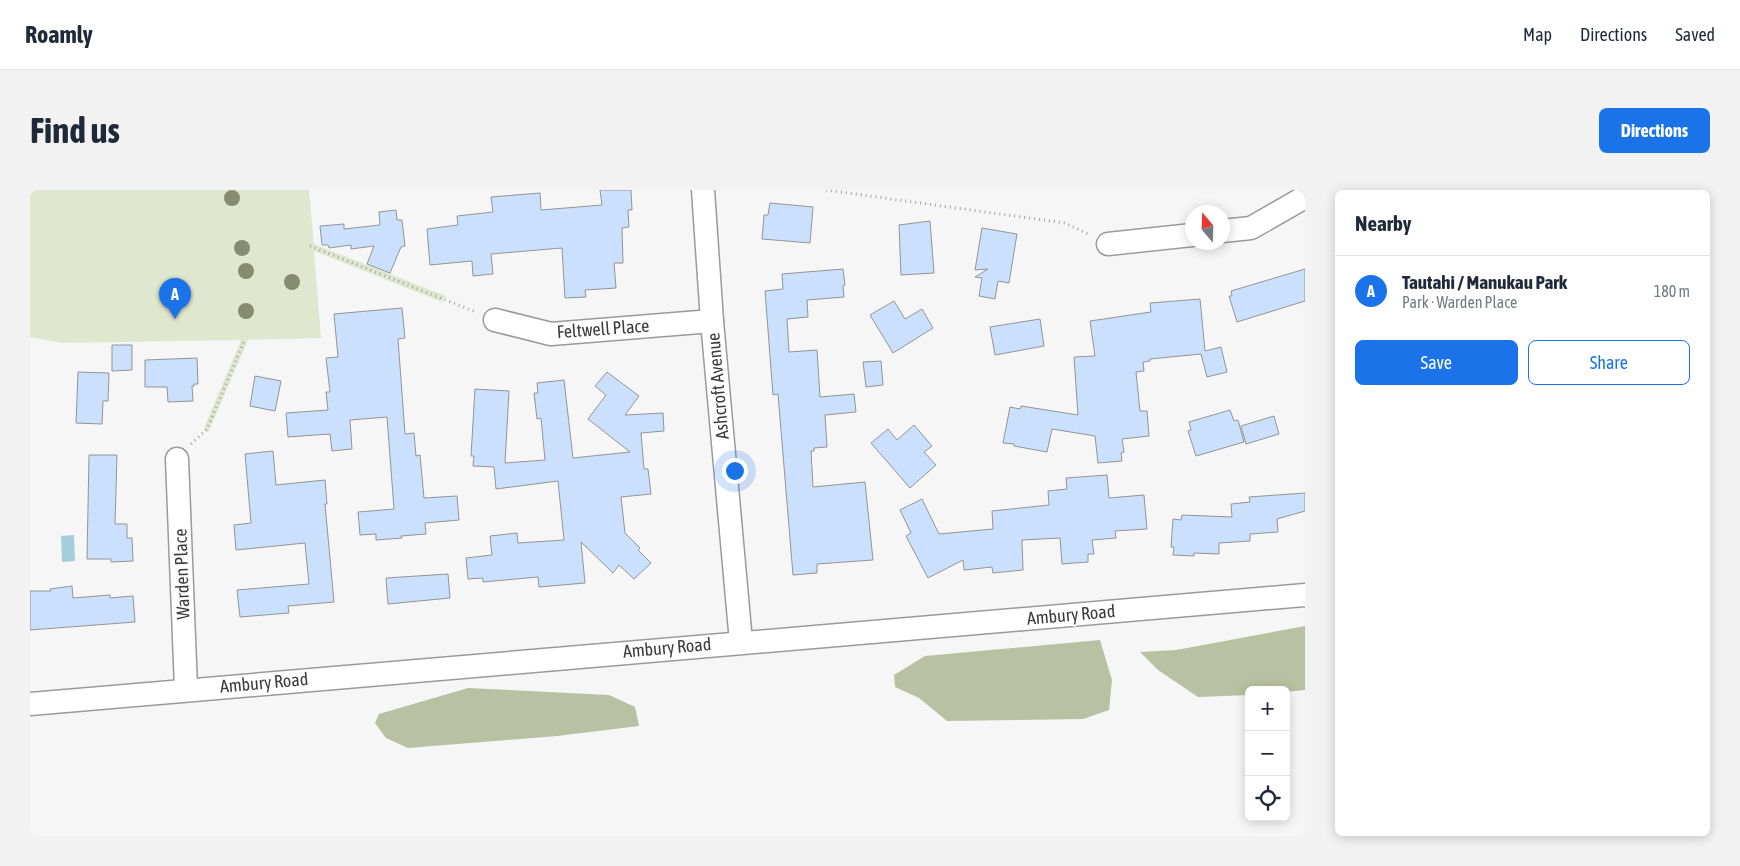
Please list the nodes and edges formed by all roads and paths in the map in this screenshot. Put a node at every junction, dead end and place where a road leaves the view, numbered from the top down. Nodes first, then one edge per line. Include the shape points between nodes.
1 (703, 190) edge
2 (826, 190) edge
3 (1305, 197) edge
4 (1230, 230) edge
5 (1185, 236) edge
6 (1108, 244) joint
7 (310, 246) dead end
8 (495, 320) joint
9 (712, 320) junction
10 (245, 339) dead end
11 (178, 459) joint
12 (1305, 595) edge
13 (740, 642) junction
14 (186, 689) junction
15 (30, 704) edge

1 - 9 street, Ashcroft Avenue
2 - 6 path via 1065,223
3 - 4 street via 1251,228
5 - 6 street
7 - 8 path
8 - 9 street, Feltwell Place via 551,334
9 - 13 street, Ashcroft Avenue
10 - 11 path via 207,429
11 - 14 street, Warden Place
12 - 13 street, Ambury Road
13 - 14 street, Ambury Road
14 - 15 street, Ambury Road

